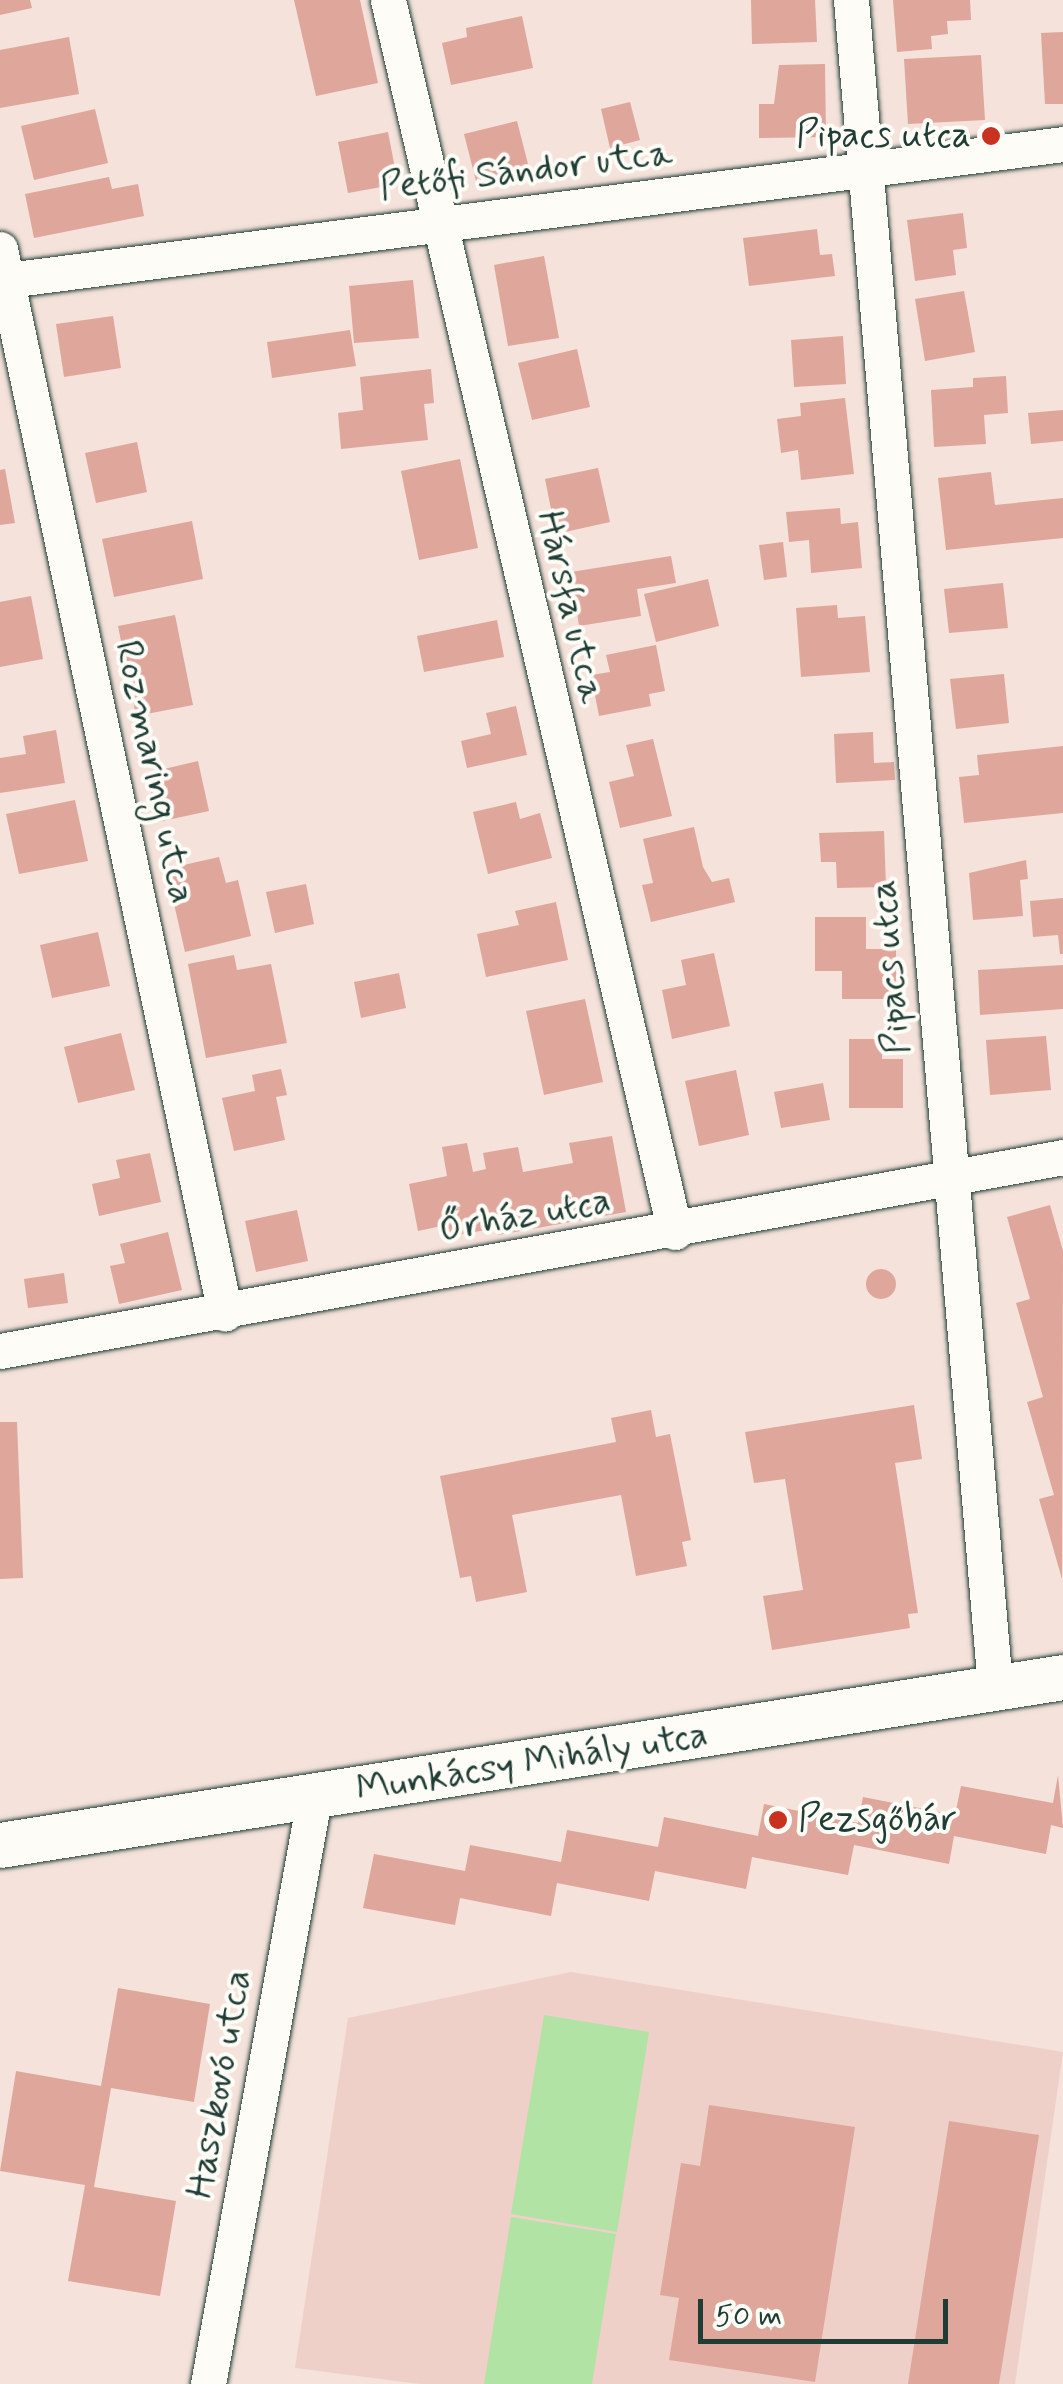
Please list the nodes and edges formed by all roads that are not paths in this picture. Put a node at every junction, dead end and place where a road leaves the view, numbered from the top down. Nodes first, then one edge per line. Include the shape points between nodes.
1 (388, 0) edge
2 (850, 0) edge
3 (1063, 144) edge
4 (863, 170) junction
5 (436, 225) junction
6 (2, 270) edge
7 (1063, 1157) edge
8 (953, 1179) junction
9 (674, 1232) junction
10 (225, 1313) junction
11 (0, 1352) edge
12 (1063, 1677) edge
13 (996, 1688) junction
14 (314, 1799) junction
15 (0, 1844) edge
16 (208, 2384) edge

1 - 5 street, Hársfa utca
2 - 4 street, Pipacs utca
3 - 4 street, Petőfi Sándor utca
4 - 5 street, Petőfi Sándor utca
4 - 8 street, Pipacs utca
5 - 6 street, Petőfi Sándor utca
5 - 9 street, Hársfa utca
6 - 10 street, Rozmaring utca
7 - 8 street, Őrház utca
8 - 9 street, Őrház utca
8 - 13 street, Pipacs utca
9 - 10 street, Őrház utca
10 - 11 street, Őrház utca
12 - 13 street, Munkácsy Mihály utca
13 - 14 street, Munkácsy Mihály utca
14 - 15 street, Munkácsy Mihály utca
14 - 16 street, Haszkovó utca

